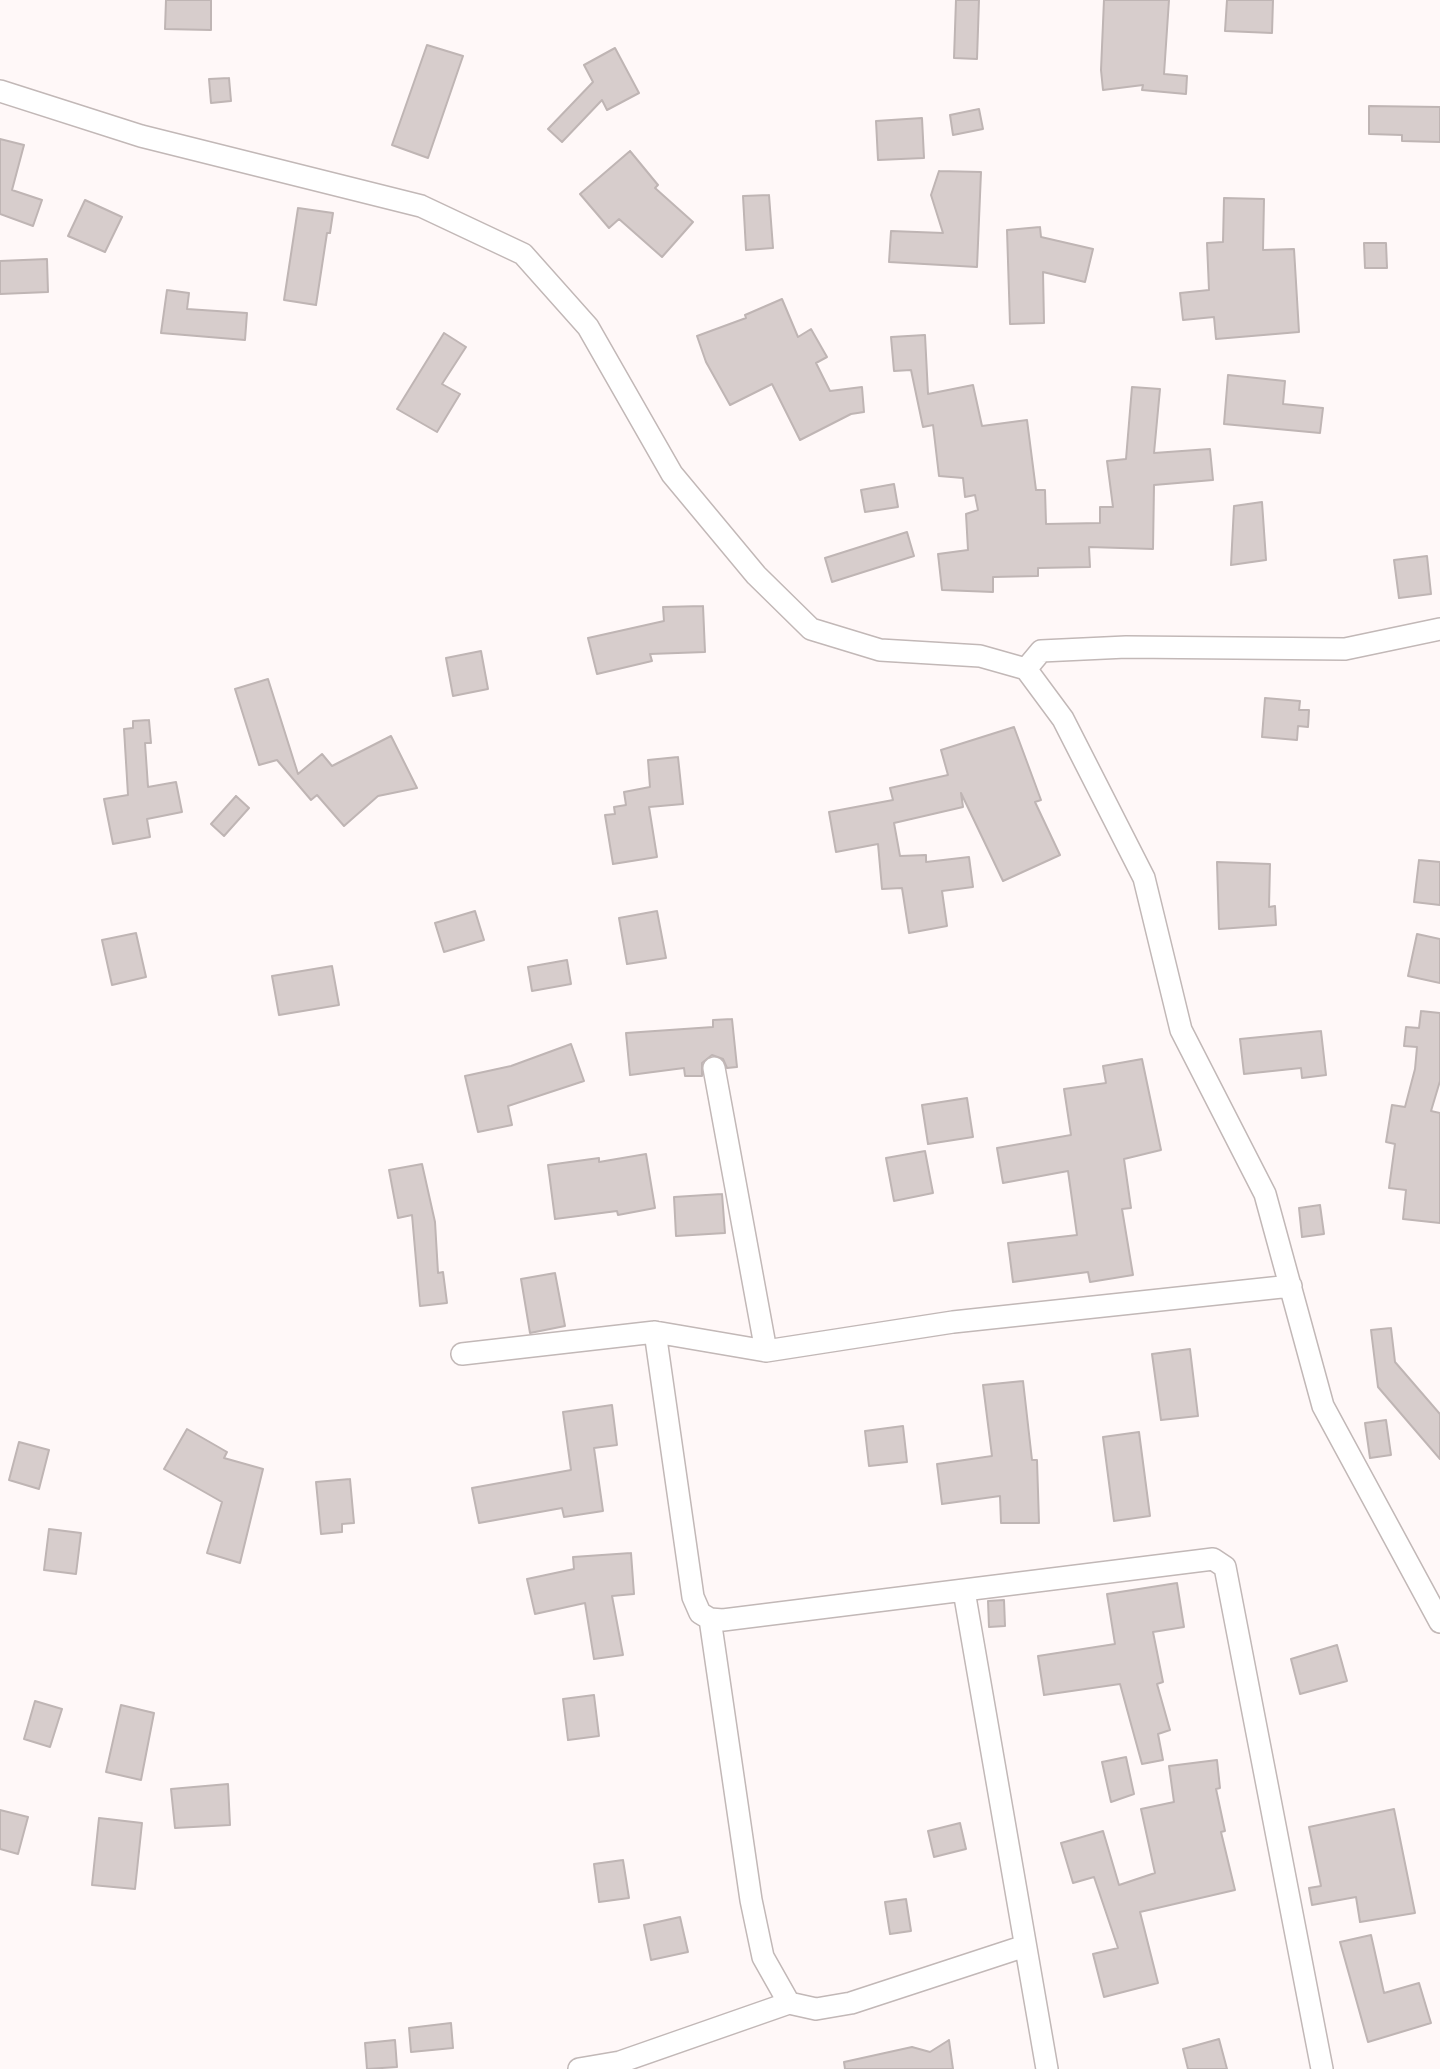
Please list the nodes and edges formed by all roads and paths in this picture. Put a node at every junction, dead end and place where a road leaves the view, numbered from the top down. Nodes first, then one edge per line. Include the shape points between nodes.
1 (0, 91) edge
2 (1440, 629) edge
3 (1026, 669) junction
4 (714, 1068) dead end
5 (1291, 1286) junction
6 (655, 1332) junction
7 (766, 1351) junction
8 (462, 1354) dead end
9 (964, 1591) junction
10 (710, 1619) junction
11 (1440, 1622) edge
12 (1025, 1946) junction
13 (789, 2003) junction
14 (579, 2069) edge
15 (1046, 2069) edge
16 (1321, 2069) edge

1 - 3 street via 141,136 421,206 523,254 588,327 673,474 757,575 811,629 880,650 980,656
2 - 3 street via 1345,649 1041,651
3 - 5 street via 1063,719 1144,878 1181,1030 1265,1194
4 - 7 street
5 - 7 street via 953,1322
5 - 11 street via 1323,1406
6 - 7 street
6 - 8 street
6 - 10 street via 693,1597 700,1613
9 - 10 street
9 - 12 street
9 - 16 street via 1213,1559 1225,1566
10 - 13 street via 751,1900 764,1957
12 - 13 street via 850,2003 816,2009
12 - 15 street
13 - 14 street via 620,2062

